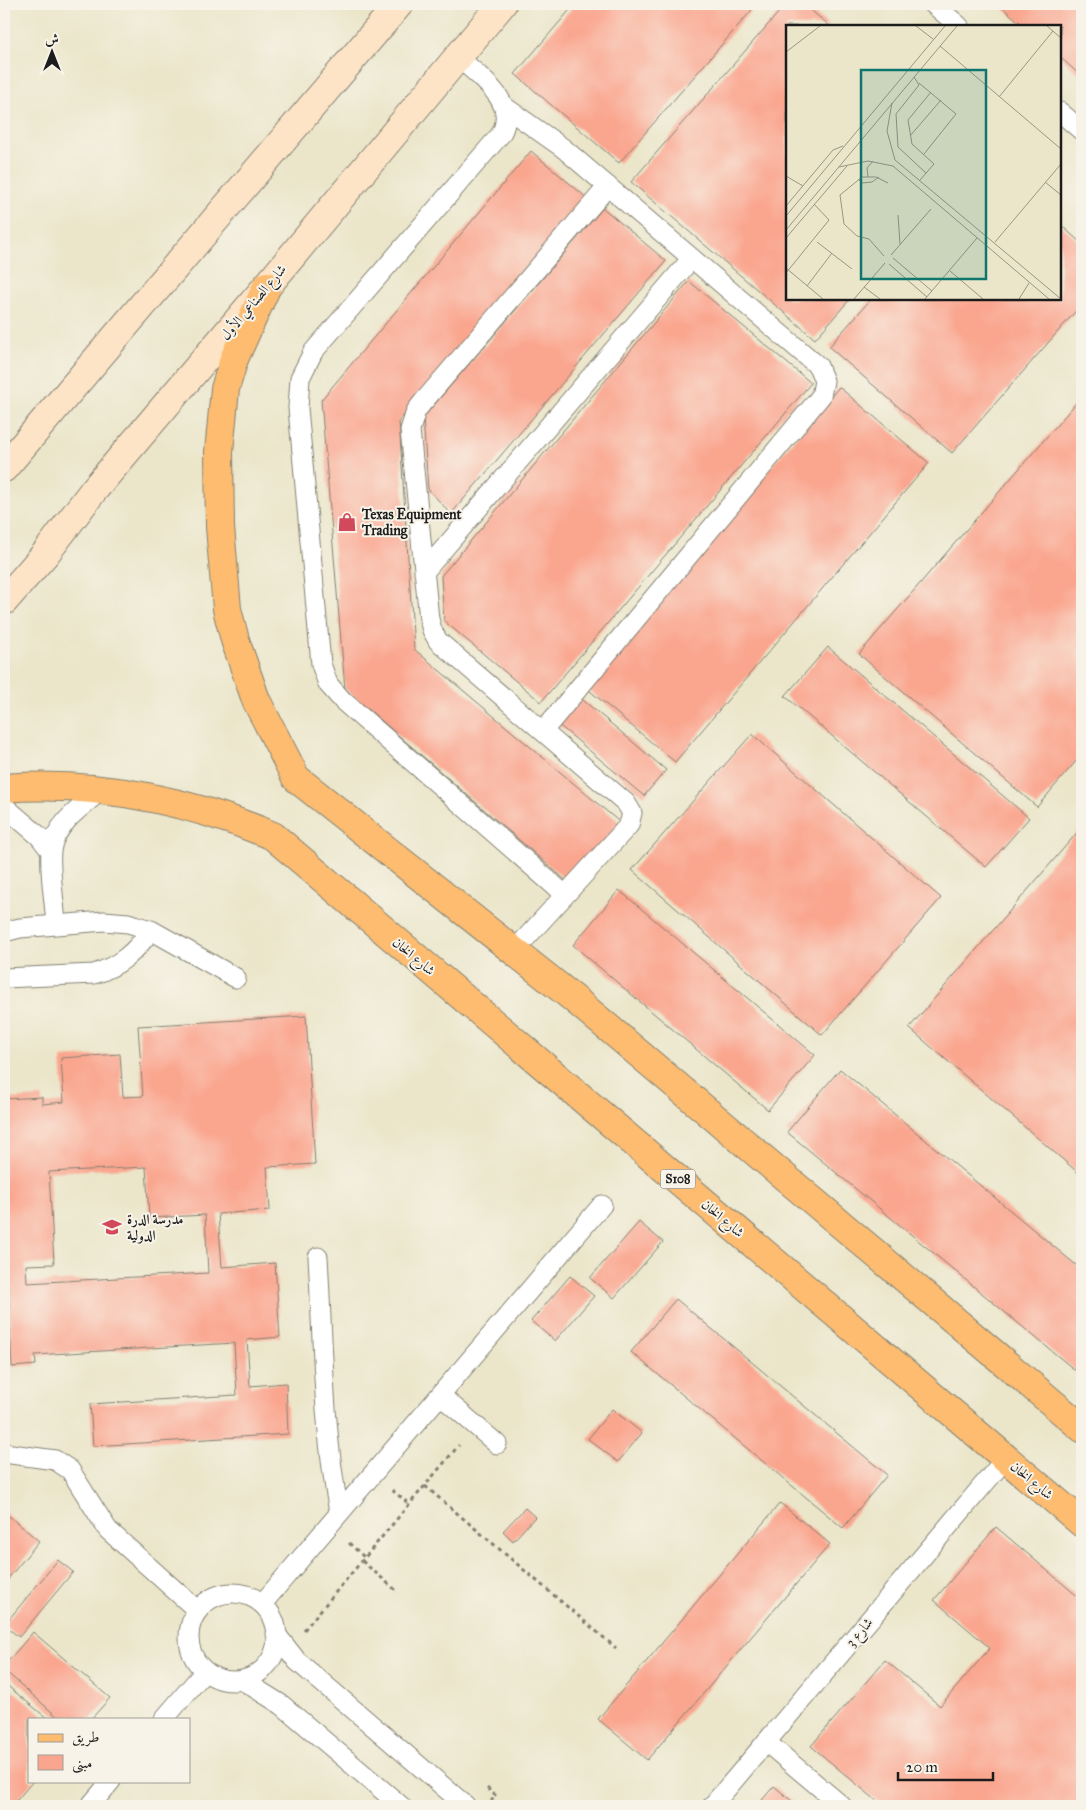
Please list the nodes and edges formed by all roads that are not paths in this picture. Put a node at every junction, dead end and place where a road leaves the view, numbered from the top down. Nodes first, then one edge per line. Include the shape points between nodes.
1 (399, 4) edge
2 (502, 4) edge
3 (933, 4) edge
4 (958, 25) edge
5 (458, 57) junction
6 (505, 108) junction
7 (1061, 113) edge
8 (1082, 131) edge
9 (608, 186) junction
10 (692, 258) junction
11 (267, 286) junction
12 (4, 468) edge
13 (424, 572) junction
14 (4, 601) edge
15 (544, 732) junction
16 (4, 788) edge
17 (102, 790) junction
18 (4, 806) edge
19 (51, 850) junction
20 (565, 895) junction
21 (56, 925) junction
22 (151, 930) junction
23 (4, 932) edge
24 (514, 951) junction
25 (4, 978) edge
26 (236, 978) dead end
27 (602, 1205) dead end
28 (318, 1257) dead end
29 (440, 1395) junction
30 (1082, 1428) edge
31 (497, 1444) dead end
32 (4, 1453) edge
33 (1006, 1458) junction
34 (340, 1512) junction
35 (1082, 1523) edge
36 (262, 1604) junction
37 (198, 1610) junction
38 (276, 1634) junction
39 (205, 1671) junction
40 (242, 1680) junction
41 (165, 1718) edge
42 (766, 1742) junction
43 (110, 1782) edge
44 (90, 1806) edge
45 (401, 1806) edge
46 (466, 1806) edge
47 (712, 1806) edge
48 (842, 1806) edge

1 - 12 main road
2 - 5 main road, شارع الصناعي الأول
3 - 4 lane
5 - 6 lane via 502,100
5 - 11 main road, شارع الصناعي الأول
6 - 9 lane via 544,133
6 - 20 lane via 505,126 501,134 313,352 300,378 298,408 321,664 328,684 343,701
7 - 8 lane
9 - 10 lane
9 - 13 lane via 416,411 409,440
10 - 13 lane
10 - 15 lane via 818,366 823,373 824,388
11 - 14 main road, شارع الصناعي الأول
11 - 24 main road via 234,359 225,389 219,452 220,527 227,609 256,700 296,778
13 - 15 lane via 429,619 438,641
15 - 20 lane via 626,804 632,814 629,825
16 - 17 main road, شارع الخان
17 - 19 lane via 65,824
17 - 33 main road, شارع الخان / S108 via 206,810 273,836
18 - 19 lane
19 - 21 lane
20 - 24 lane
21 - 22 lane via 116,922
21 - 23 lane
22 - 25 lane via 132,955 108,970 94,974
22 - 26 lane
24 - 30 main road
27 - 29 lane
28 - 34 lane via 327,1432
29 - 31 lane
29 - 34 lane
32 - 37 lane via 55,1460 70,1470 108,1530
33 - 35 main road, شارع الخان / S108
33 - 42 lane, شارع 3
34 - 36 lane
36 - 37 lane via 249,1597 221,1595
36 - 38 lane via 274,1623
37 - 39 lane via 188,1635 190,1649
38 - 40 lane via 275,1649 268,1664
38 - 46 lane via 297,1661
39 - 40 lane via 222,1679
39 - 41 lane
40 - 45 lane via 282,1705
42 - 47 lane, شارع 3
42 - 48 lane
43 - 44 lane

